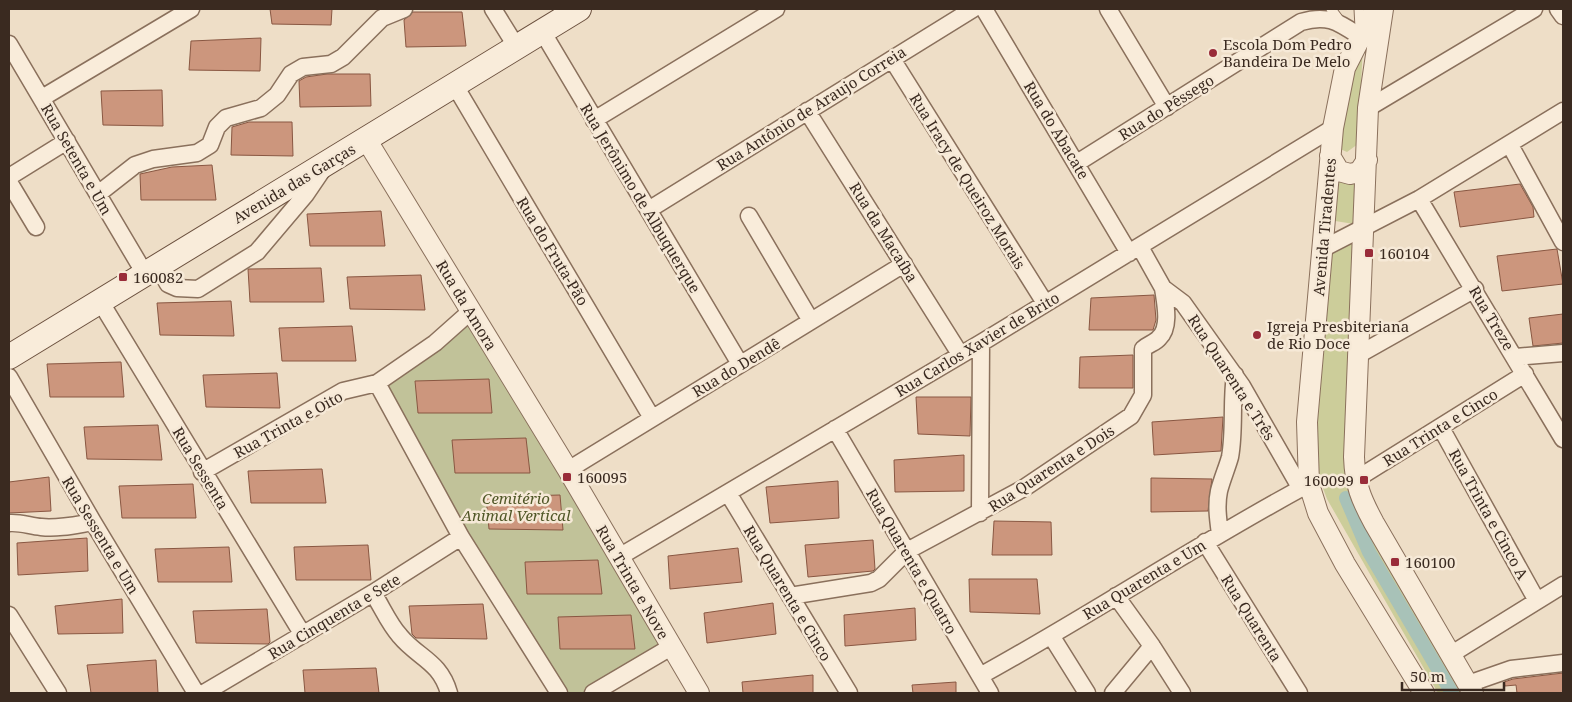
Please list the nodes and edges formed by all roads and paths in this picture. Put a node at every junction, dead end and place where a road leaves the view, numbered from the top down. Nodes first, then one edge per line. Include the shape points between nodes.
1 (191, 9) edge
2 (404, 9) edge
3 (493, 9) edge
4 (579, 9) edge
5 (776, 9) edge
6 (973, 9) edge
7 (984, 9) edge
8 (1108, 9) edge
9 (1331, 9) edge
10 (1359, 9) edge
11 (1375, 9) edge
12 (1383, 9) edge
13 (1534, 9) edge
14 (1558, 9) edge
15 (1563, 16) edge
16 (542, 31) junction
17 (1353, 32) junction
18 (9, 44) edge
19 (516, 46) junction
20 (892, 58) junction
21 (454, 84) junction
22 (42, 98) junction
23 (1368, 100) junction
24 (1167, 107) junction
25 (807, 111) junction
26 (1563, 111) edge
27 (594, 120) junction
28 (1333, 128) junction
29 (366, 139) junction
30 (67, 141) junction
31 (1510, 145) junction
32 (1330, 156) junction
33 (1367, 160) junction
34 (326, 163) junction
35 (1077, 163) junction
36 (9, 177) edge
37 (9, 182) edge
38 (98, 194) junction
39 (1419, 199) junction
40 (650, 209) junction
41 (750, 216) dead end
42 (1363, 227) junction
43 (36, 228) dead end
44 (1563, 242) edge
45 (1322, 249) junction
46 (1135, 250) junction
47 (904, 264) junction
48 (151, 270) junction
49 (1163, 288) junction
50 (1475, 289) junction
51 (100, 301) junction
52 (1045, 303) junction
53 (472, 311) junction
54 (810, 322) junction
55 (981, 343) junction
56 (1563, 353) edge
57 (960, 354) junction
58 (1358, 355) junction
59 (9, 357) edge
60 (1516, 357) junction
61 (740, 364) junction
62 (1525, 374) junction
63 (1234, 375) junction
64 (9, 376) edge
65 (377, 383) junction
66 (652, 418) junction
67 (1441, 428) junction
68 (835, 429) junction
69 (1563, 439) edge
70 (568, 470) junction
71 (202, 472) junction
72 (1355, 480) junction
73 (1305, 486) junction
74 (728, 493) junction
75 (980, 513) junction
76 (93, 522) junction
77 (9, 523) edge
78 (1220, 534) junction
79 (461, 536) junction
80 (1204, 542) junction
81 (907, 551) junction
82 (619, 557) junction
83 (1563, 585) edge
84 (373, 594) junction
85 (790, 596) junction
86 (1116, 596) junction
87 (1537, 601) junction
88 (9, 615) edge
89 (303, 635) junction
90 (1052, 636) junction
91 (1152, 646) junction
92 (671, 647) junction
93 (1450, 655) junction
94 (1563, 663) edge
95 (980, 676) junction
96 (1471, 689) edge
97 (58, 693) edge
98 (196, 693) edge
99 (204, 693) edge
100 (449, 693) edge
101 (558, 693) edge
102 (593, 693) edge
103 (699, 693) edge
104 (849, 693) edge
105 (990, 693) edge
106 (1087, 693) edge
107 (1113, 693) edge
108 (1182, 693) edge
109 (1299, 693) edge
110 (1424, 693) edge

1 - 22 street
2 - 38 street via 382,18 343,57 331,64 303,67 290,74 277,95 261,108 226,118 217,127 210,145 197,154 153,159 135,165
3 - 19 street
4 - 16 main road, Avenida das Garças
5 - 27 street
6 - 20 street, Rua Antônio de Araujo Correia
7 - 35 street, Rua do Abacate
8 - 24 street
9 - 17 lane
10 - 17 lane
11 - 17 street, Avenida Tiradentes
12 - 23 street
13 - 23 street
14 - 15 street
16 - 19 main road, Avenida das Garças
16 - 27 street, Rua Jerônimo de Albuquerque
17 - 23 street via 1368,58
17 - 24 street, Rua do Pêssego via 1320,17 1301,22
17 - 28 street, Avenida Tiradentes
18 - 22 street, Rua Setenta e Um
19 - 21 main road, Avenida das Garças
20 - 25 street, Rua Antônio de Araujo Correia
20 - 52 street, Rua Iracy de Queiroz Morais
21 - 29 main road, Avenida das Garças
21 - 66 street, Rua do Fruta-Pão
22 - 30 street, Rua Setenta e Um
23 - 33 street
24 - 35 street, Rua do Pêssego
25 - 40 street, Rua Antônio de Araujo Correia
25 - 47 street, Rua da Macaíba
26 - 31 street
27 - 40 street, Rua Jerônimo de Albuquerque
28 - 32 street, Avenida Tiradentes
28 - 46 street, Rua Carlos Xavier de Brito
29 - 34 main road, Avenida das Garças
29 - 53 street, Rua da Amora
30 - 36 street
30 - 38 street, Rua Setenta e Um
31 - 39 street
31 - 44 street
32 - 33 street via 1339,171 1350,174 1362,169
32 - 45 street, Avenida Tiradentes
33 - 42 street
34 - 48 main road, Avenida das Garças
34 - 48 street, Rua Setenta e Um via 306,194 257,252 198,289 177,288
35 - 46 street, Rua do Abacate
37 - 43 street
38 - 48 street, Rua Setenta e Um
39 - 42 street
39 - 50 street, Rua Treze
40 - 61 street, Rua Jerônimo de Albuquerque
41 - 54 street
42 - 45 street
42 - 58 street
45 - 73 street, Avenida Tiradentes
46 - 49 street, Rua Quarenta e Três
46 - 52 street, Rua Carlos Xavier de Brito
47 - 54 street, Rua do Dendê
47 - 57 street, Rua da Macaíba
48 - 51 main road, Avenida das Garças
49 - 63 street, Rua Quarenta e Três via 1183,303
49 - 75 street, Rua Quarenta e Dois via 1166,311 1163,332 1157,341 1143,349 1143,395 1131,416 1024,488
50 - 58 street
50 - 60 street, Rua Treze
51 - 59 main road, Avenida das Garças
51 - 71 street, Rua Sessenta
52 - 55 street, Rua Carlos Xavier de Brito
53 - 65 street, Rua Trinta e Oito via 435,343
53 - 70 street, Rua da Amora
54 - 61 street, Rua do Dendê
55 - 57 street, Rua Carlos Xavier de Brito
55 - 75 street
56 - 60 street
57 - 68 street, Rua Carlos Xavier de Brito
58 - 72 street
60 - 62 street, Rua Treze
61 - 66 street, Rua do Dendê
62 - 67 street, Rua Trinta e Cinco
62 - 69 street, Rua Treze
63 - 73 street, Rua Quarenta e Três
63 - 78 street via 1230,458 1219,492 1217,513
64 - 76 street, Rua Sessenta e Um
65 - 71 street, Rua Trinta e Oito via 343,392
65 - 79 street
66 - 70 street, Rua do Dendê
67 - 72 street, Rua Trinta e Cinco
67 - 87 street, Rua Trinta e Cinco A
68 - 74 street, Rua Carlos Xavier de Brito
68 - 81 street, Rua Quarenta e Quatro
70 - 82 street, Rua Trinta e Nove
71 - 89 street, Rua Sessenta
72 - 93 street via 1370,516
73 - 78 street, Rua Quarenta e Um
73 - 110 street, Avenida Tiradentes via 1345,564
74 - 82 street, Rua Carlos Xavier de Brito
74 - 85 street, Rua Quarenta e Cinco
75 - 81 street, Rua Quarenta e Dois
76 - 77 street via 63,527
76 - 98 street, Rua Sessenta e Um
78 - 80 street, Rua Quarenta e Um
79 - 84 street, Rua Cinquenta e Sete
79 - 101 street
80 - 86 street, Rua Quarenta e Um
80 - 109 street, Rua Quarenta
81 - 85 street, Rua Quarenta e Dois via 871,582
81 - 95 street, Rua Quarenta e Quatro
82 - 92 street, Rua Trinta e Nove
83 - 87 street
84 - 89 street, Rua Cinquenta e Sete
84 - 100 street via 399,635 436,668
85 - 104 street, Rua Quarenta e Cinco
86 - 90 street, Rua Quarenta e Um
86 - 91 street
87 - 93 street
88 - 97 street
89 - 99 street, Rua Cinquenta e Sete
90 - 95 street, Rua Quarenta e Um
90 - 106 street
91 - 107 street
91 - 108 street
92 - 102 street
92 - 103 street, Rua Trinta e Nove
93 - 96 street
94 - 96 street via 1511,669
95 - 105 street, Rua Quarenta e Quatro

